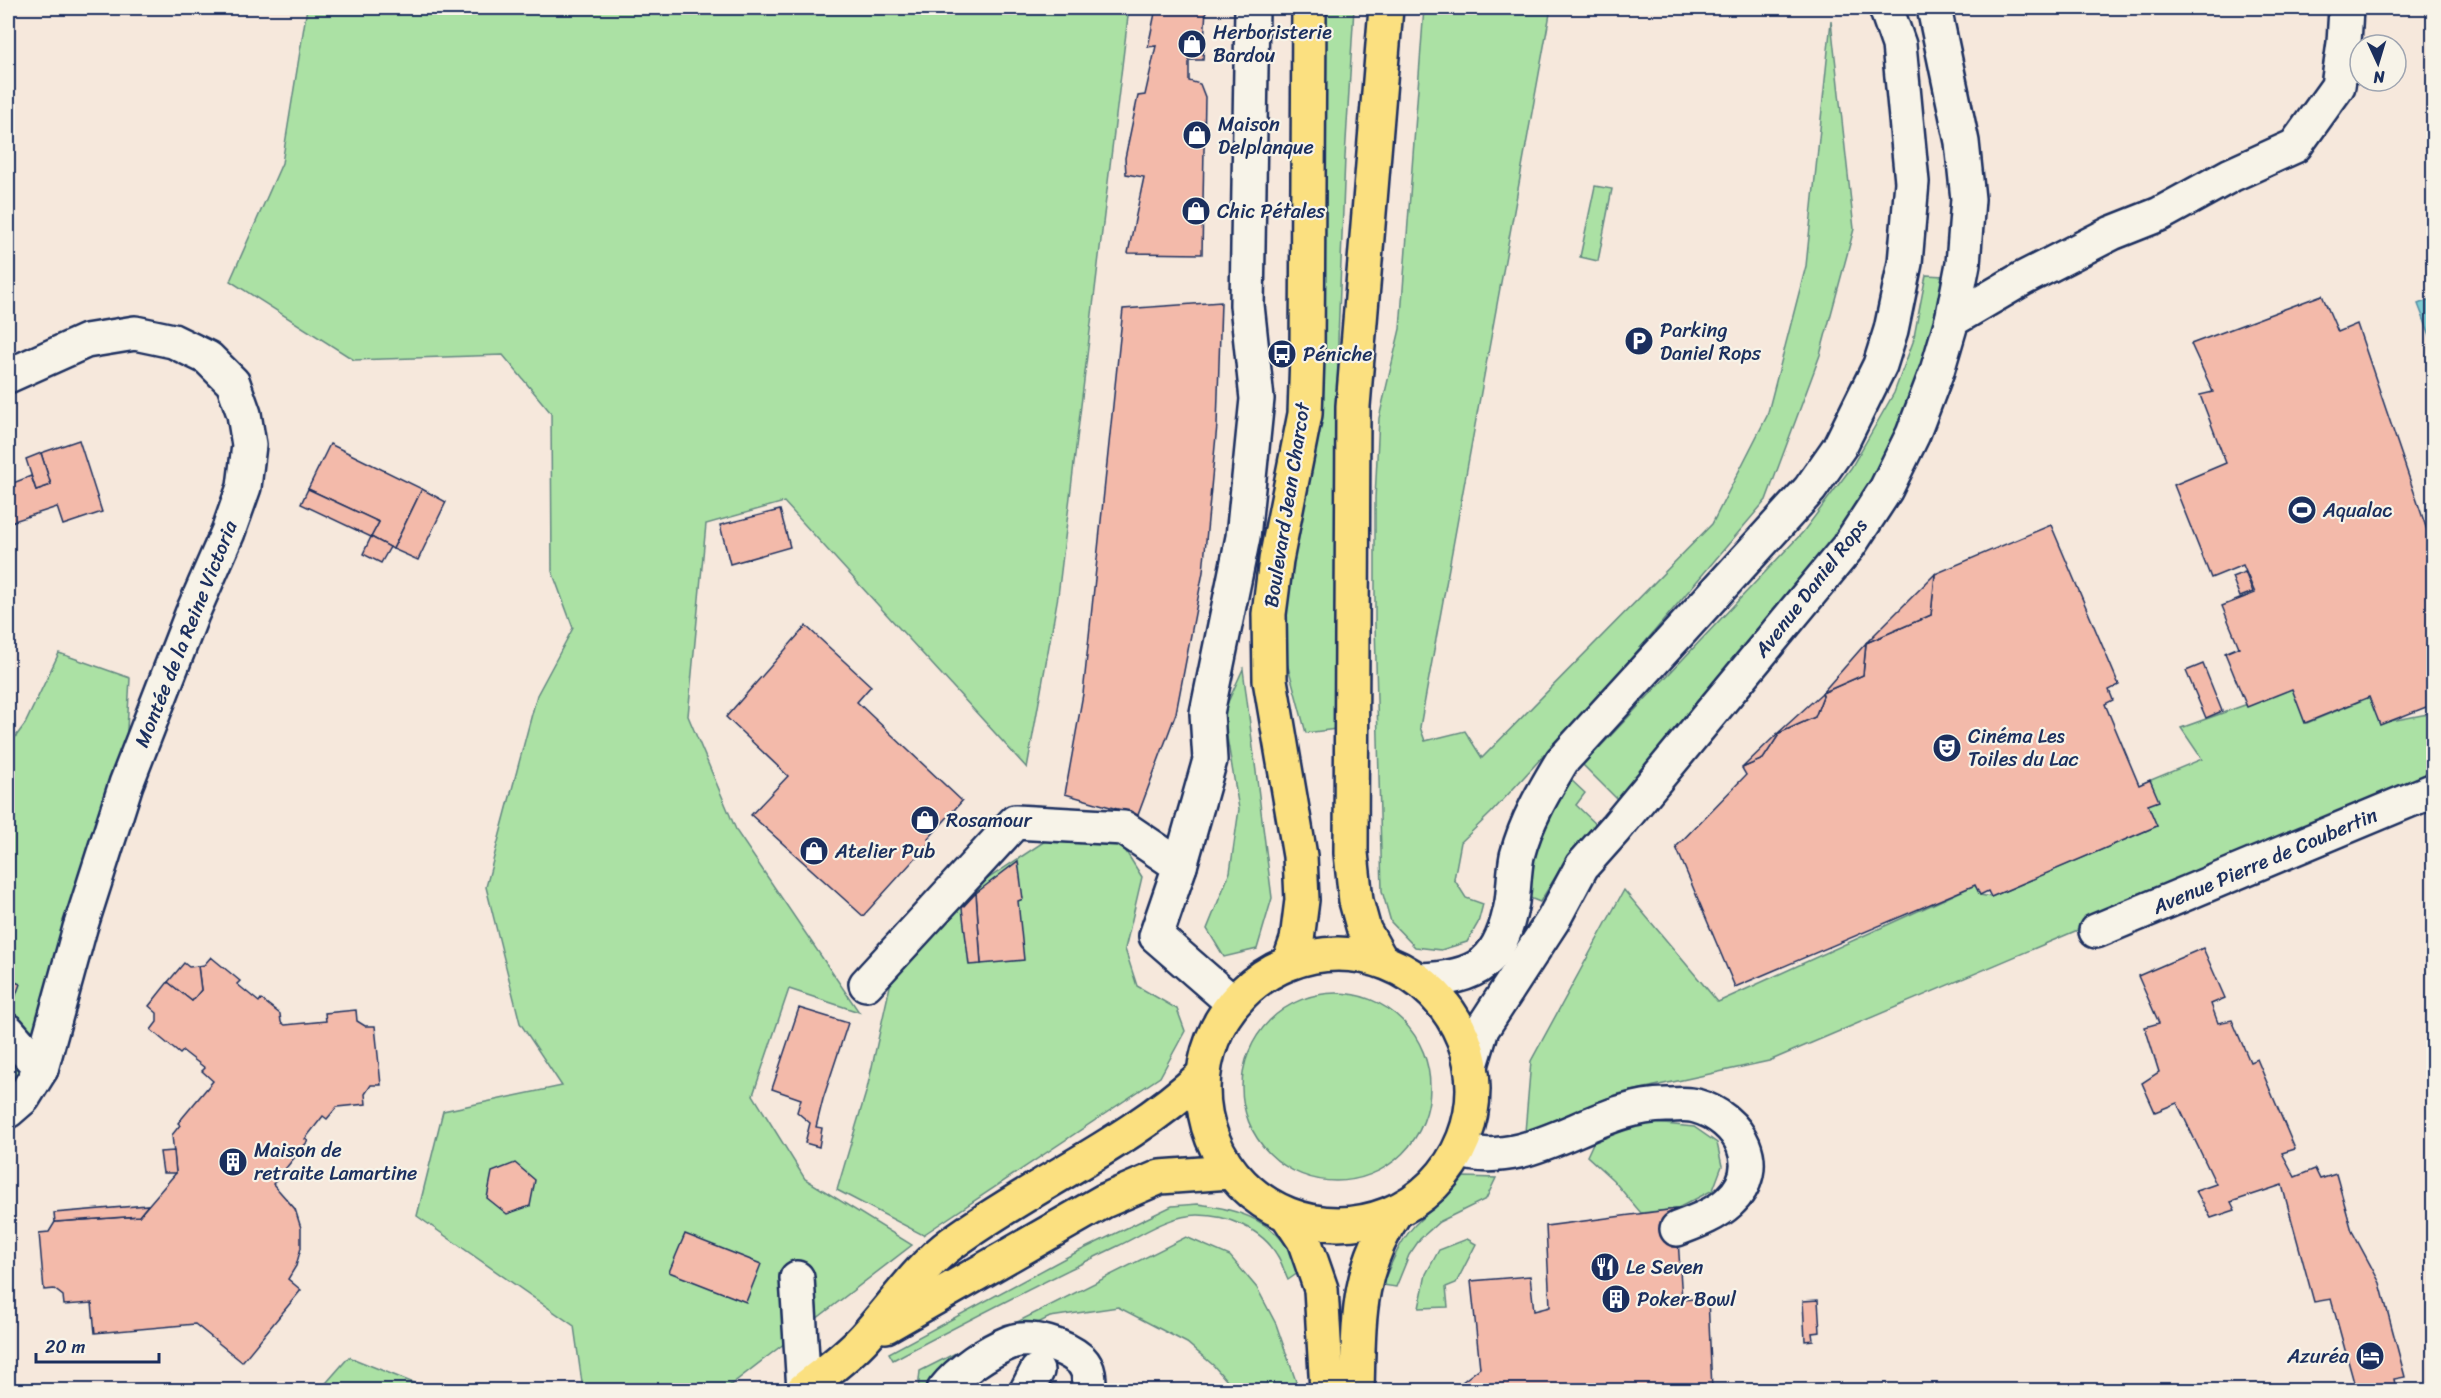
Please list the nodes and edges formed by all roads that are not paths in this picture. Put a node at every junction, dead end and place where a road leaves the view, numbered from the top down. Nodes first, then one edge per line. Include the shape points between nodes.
1 (1251, 8) edge
2 (1309, 8) edge
3 (1386, 8) edge
4 (1886, 8) edge
5 (1934, 8) edge
6 (2346, 8) edge
7 (1952, 320) junction
8 (8, 376) edge
9 (2433, 790) edge
10 (1180, 866) junction
11 (2096, 931) dead end
12 (1381, 960) junction
13 (1289, 963) junction
14 (1419, 980) junction
15 (866, 984) dead end
16 (1233, 1003) junction
17 (8, 1031) edge
18 (1472, 1062) junction
19 (41, 1070) junction
20 (1203, 1075) junction
21 (8, 1111) edge
22 (1460, 1151) junction
23 (1230, 1172) junction
24 (1395, 1213) junction
25 (1288, 1216) junction
26 (1677, 1230) dead end
27 (797, 1278) dead end
28 (864, 1338) junction
29 (803, 1390) edge
30 (944, 1390) edge
31 (1088, 1390) edge
32 (1327, 1390) edge
33 (1357, 1390) edge

1 - 10 street via 1246,305 1257,399 1244,537 1207,713 1210,760
2 - 13 main road, Boulevard Jean Charcot via 1305,414 1269,614 1270,680 1300,856 1302,900 1297,940
3 - 12 main road via 1352,430 1351,853 1364,930
4 - 14 street via 1899,45 1912,182 1905,263 1880,365 1839,446 1810,489 1562,761 1534,807 1517,856 1511,903 1499,947 1476,970 1448,979
5 - 7 street, Avenue Daniel Rops via 1962,142 1968,199 1963,264
6 - 7 street via 2338,86 2295,146 2022,279
7 - 18 street, Avenue Daniel Rops via 1913,434 1886,489 1848,547 1582,866 1553,920 1482,1029
8 - 19 street, Montée de la Reine Victoria via 86,341 135,333 173,341 208,358 233,383 249,445 244,487 228,532 126,784 80,927
9 - 11 street, Avenue Pierre de Coubertin
10 - 15 street via 1124,828 1015,822
10 - 16 street via 1156,936
12 - 13 main road via 1350,954 1319,955
12 - 14 main road
13 - 16 main road via 1262,976
14 - 18 main road via 1443,1003 1462,1030
16 - 20 main road via 1209,1046
17 - 19 street
18 - 22 main road via 1475,1093
19 - 21 street, Montée de la Reine Victoria via 23,1098
20 - 23 main road via 1203,1109 1213,1142
20 - 28 main road via 1144,1123 951,1244 914,1279
22 - 24 main road via 1443,1177
22 - 26 street via 1478,1156 1509,1154 1637,1107 1694,1105 1716,1114 1736,1129 1744,1145 1744,1185 1729,1203 1710,1216
23 - 25 main road via 1265,1203
23 - 28 main road via 1160,1177 1104,1201
24 - 25 main road via 1360,1224 1323,1224
24 - 33 main road via 1378,1238 1362,1290
25 - 32 main road via 1304,1240 1321,1289
27 - 29 street
28 - 29 main road
30 - 31 street via 956,1375 1012,1342 1033,1340 1068,1352 1082,1362 1089,1376

